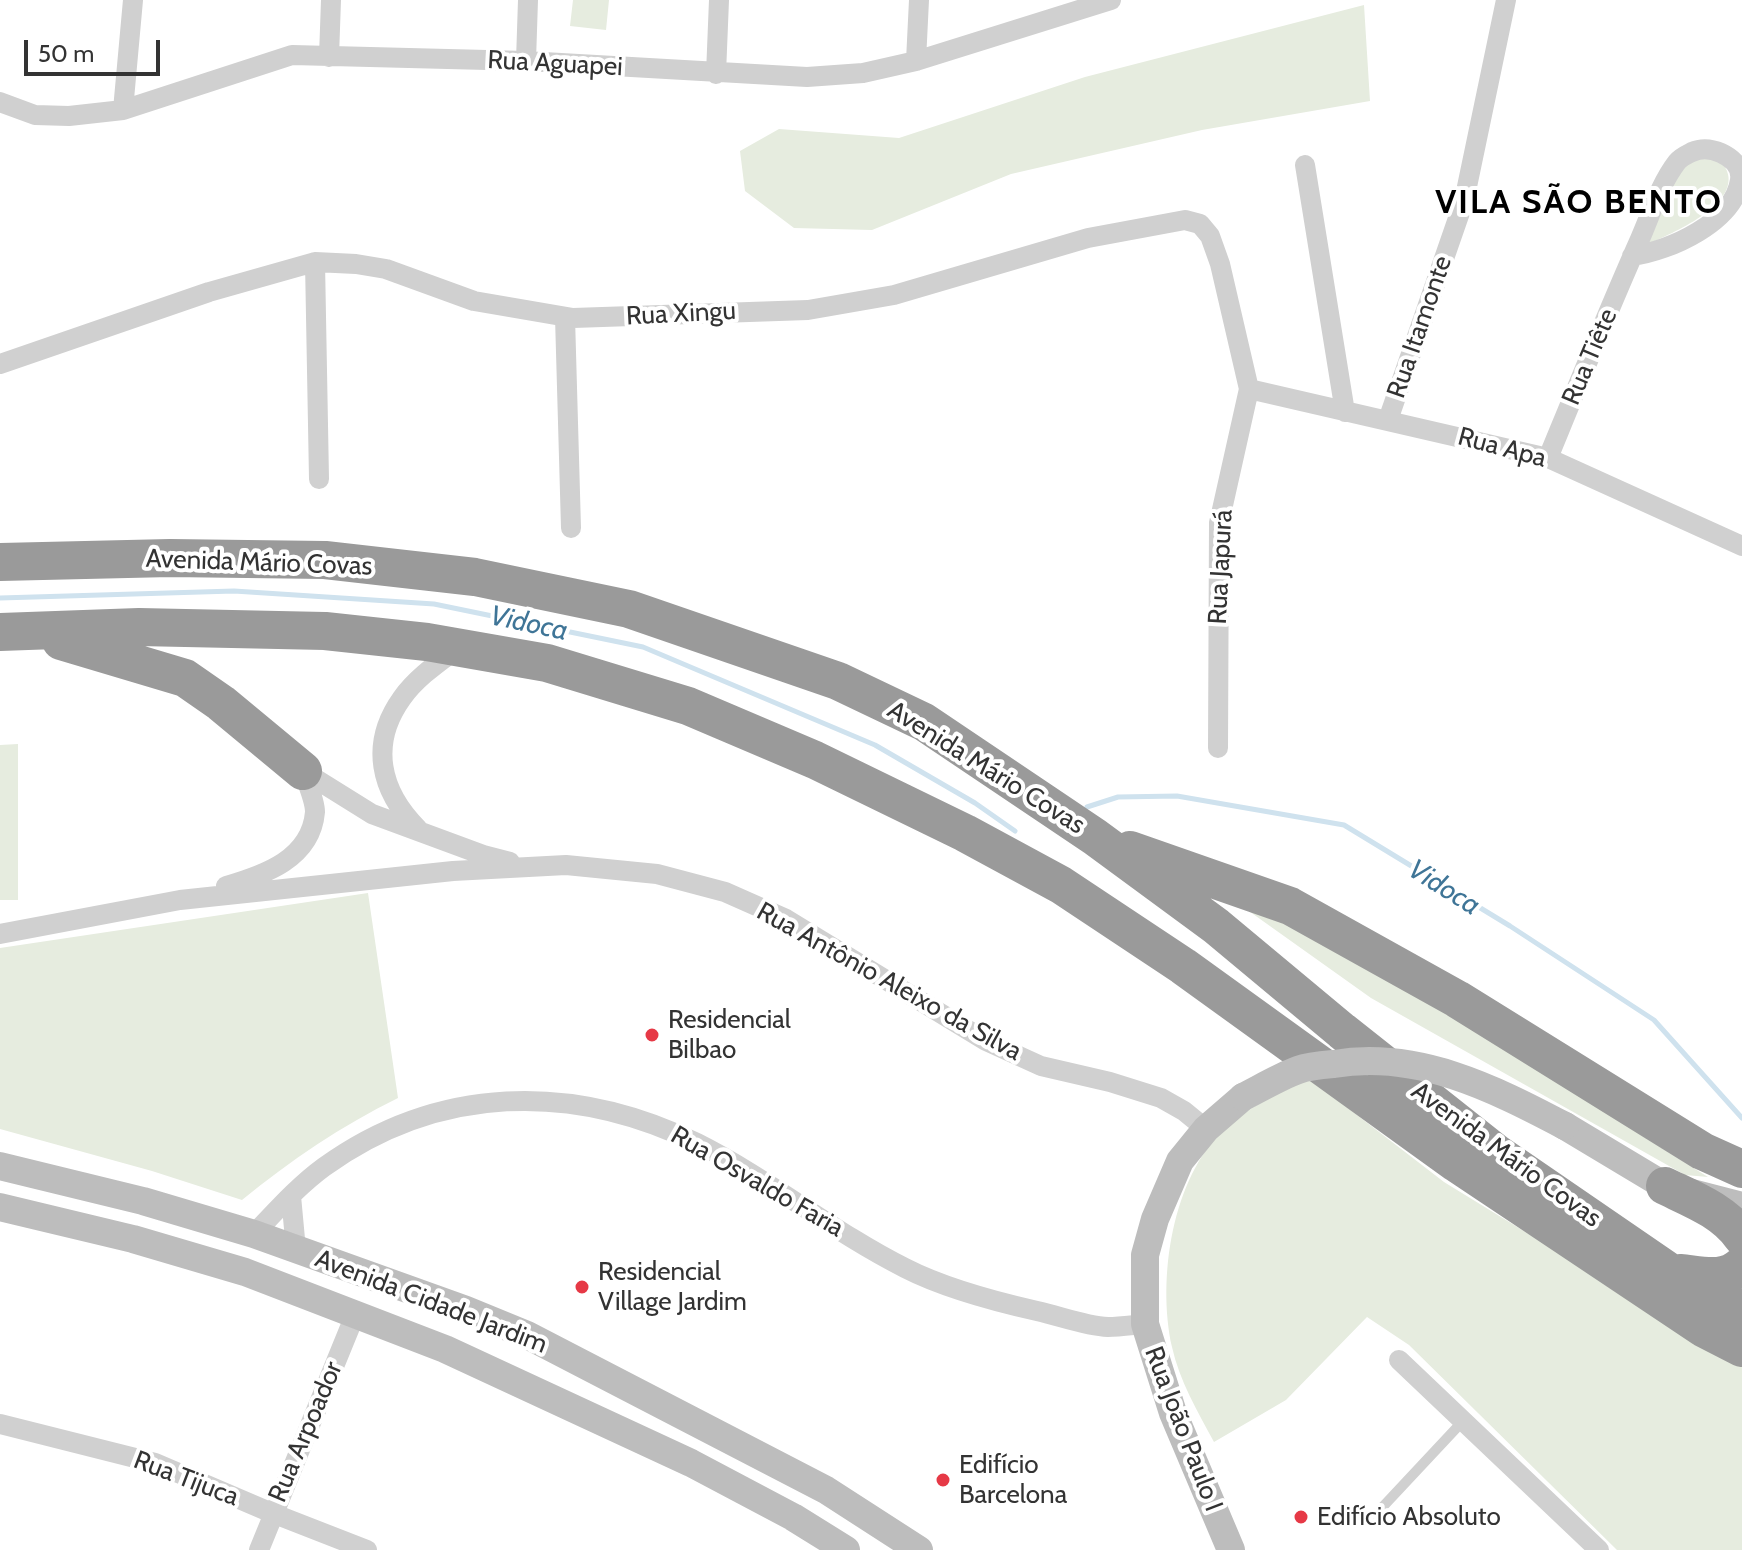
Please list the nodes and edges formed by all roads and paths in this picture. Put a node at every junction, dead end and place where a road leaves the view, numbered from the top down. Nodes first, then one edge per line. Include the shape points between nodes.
1 (133, 0) edge
2 (331, 0) edge
3 (528, 0) edge
4 (719, 0) edge
5 (919, 0) edge
6 (1111, 0) edge
7 (1506, 0) edge
8 (329, 57) junction
9 (526, 61) junction
10 (916, 61) junction
11 (716, 74) junction
12 (0, 102) edge
13 (123, 110) junction
14 (1305, 165) dead end
15 (1632, 256) junction
16 (315, 262) junction
17 (565, 317) junction
18 (0, 364) edge
19 (1249, 389) junction
20 (1345, 412) junction
21 (1388, 420) junction
22 (1548, 458) junction
23 (319, 479) dead end
24 (571, 528) dead end
25 (1742, 546) edge
26 (0, 562) edge
27 (8, 632) edge
28 (458, 648) junction
29 (1218, 748) dead end
30 (303, 771) junction
31 (424, 834) junction
32 (1095, 837) junction
33 (530, 867) junction
34 (180, 900) junction
35 (0, 934) edge
36 (1206, 1129) junction
37 (0, 1166) edge
38 (1742, 1169) edge
39 (1665, 1186) junction
40 (291, 1196) junction
41 (1742, 1206) edge
42 (0, 1207) edge
43 (254, 1234) junction
44 (1742, 1237) edge
45 (296, 1250) junction
46 (1742, 1265) edge
47 (1668, 1271) junction
48 (1742, 1309) edge
49 (355, 1315) junction
50 (1145, 1324) junction
51 (1703, 1328) junction
52 (1742, 1348) edge
53 (1742, 1356) edge
54 (1399, 1360) dead end
55 (1463, 1421) junction
56 (0, 1424) edge
57 (272, 1513) junction
58 (1376, 1514) dead end
59 (259, 1550) edge
60 (367, 1550) edge
61 (846, 1550) edge
62 (919, 1550) edge
63 (1231, 1550) edge
64 (1599, 1550) edge

1 - 13 street
2 - 8 street
3 - 9 street
4 - 11 street
5 - 10 street
6 - 10 street, Rua Aguapei
7 - 21 street, Rua Itamonte via 1464,201
8 - 9 street, Rua Aguapei
8 - 13 street, Rua Aguapei via 292,55
9 - 11 street, Rua Aguapei
10 - 11 street, Rua Aguapei via 863,73 807,77
12 - 13 street, Rua Aguapei via 35,115
14 - 20 street
15 - 15 street, Rua Tiête via 1679,159 1697,150 1715,150 1732,158 1741,175 1738,192 1725,211 1674,245
15 - 22 street, Rua Tiête
16 - 17 street, Rua Xingu via 386,269 474,301
16 - 18 street, Rua Xingu via 209,292
16 - 23 street
17 - 19 street, Rua Xingu via 808,310 894,295 1088,238 1185,220 1200,224 1210,236
17 - 24 street
19 - 20 street, Rua Apa
19 - 29 street, Rua Japurá via 1219,523
20 - 21 street, Rua Apa
21 - 22 street, Rua Apa
22 - 25 street, Rua Apa
26 - 32 highway, Avenida Mário Covas via 325,560 475,577 629,609 838,681 924,722
27 - 28 highway, Avenida Mário Covas via 139,627 325,631
27 - 30 highway via 62,641 185,678
28 - 31 street via 403,697 383,742 389,790 401,812
28 - 51 highway, Avenida Mário Covas via 547,663 688,706 815,760 979,840 1061,885 1183,966 1456,1163
30 - 31 street via 372,814
30 - 34 street via 315,811 306,843 292,858 252,879
31 - 33 street
32 - 38 highway via 1290,906 1457,999 1702,1151
32 - 47 highway, Avenida Mário Covas via 1216,926 1496,1153
33 - 34 street, Rua Antônio Aleixo da Silva
33 - 36 street, Rua Antônio Aleixo da Silva via 657,874 725,892 786,919 986,1041 1041,1066 1161,1098
34 - 35 street
36 - 39 main road, Rua João Paulo I, bridge via 1243,1097 1300,1069 1378,1059 1447,1072 1507,1095
36 - 50 main road, Rua João Paulo I via 1180,1161 1155,1219 1145,1255
37 - 43 main road, Avenida Cidade Jardim
39 - 41 main road
39 - 44 highway via 1708,1207
40 - 43 street, Rua Osvaldo Faria
40 - 45 street
40 - 50 street, Rua Osvaldo Faria via 348,1151 395,1126 444,1109 501,1100 606,1108 698,1144 906,1269 997,1302 1106,1327
42 - 49 main road, Avenida Cidade Jardim via 245,1272
43 - 45 main road, Avenida Cidade Jardim
45 - 62 main road, Avenida Cidade Jardim via 527,1335 826,1490
46 - 47 highway via 1723,1276
47 - 48 highway, Avenida Mário Covas
49 - 57 street, Rua Arpoador
49 - 61 main road, Avenida Cidade Jardim via 445,1349 691,1463
50 - 63 main road, Rua João Paulo I via 1173,1413
51 - 52 highway, Avenida Mário Covas
51 - 53 highway
54 - 55 street
55 - 58 lane
55 - 64 street
56 - 57 street, Rua Tijuca via 155,1463
57 - 59 street, Rua Arpoador
57 - 60 street, Rua Tijuca

